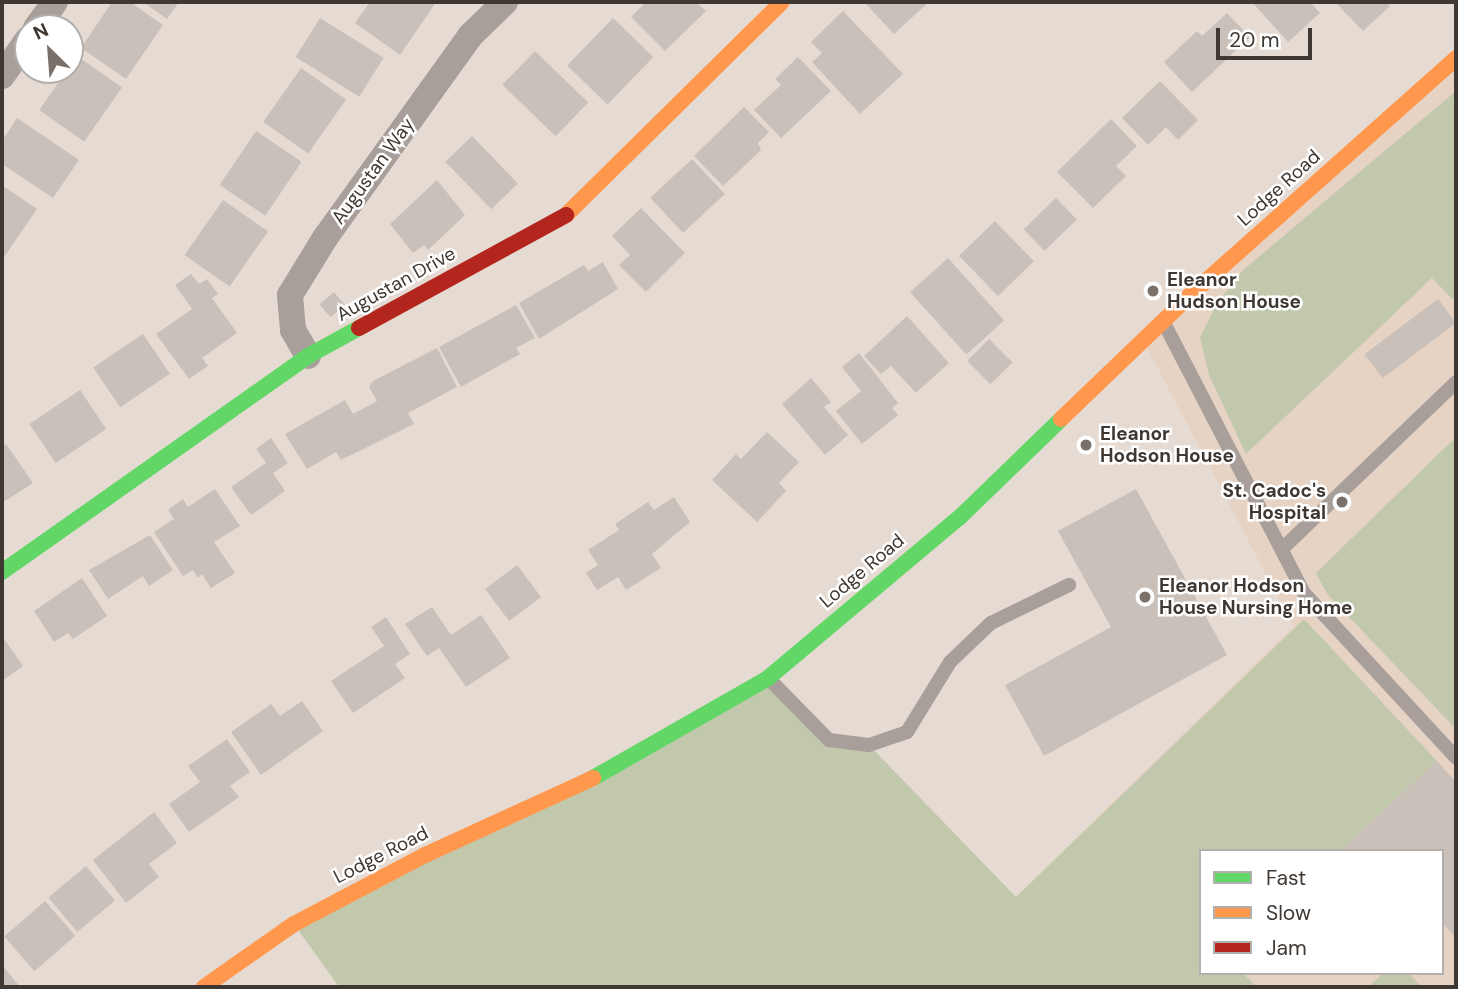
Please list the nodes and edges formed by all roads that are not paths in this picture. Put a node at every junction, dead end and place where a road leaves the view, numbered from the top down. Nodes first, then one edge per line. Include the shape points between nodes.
1 (505, 2) edge
2 (782, 2) edge
3 (1456, 58) edge
4 (14, 59) edge
5 (2, 76) edge
6 (1163, 321) junction
7 (308, 356) junction
8 (1456, 382) edge
9 (1282, 549) junction
10 (2, 572) edge
11 (1069, 585) dead end
12 (768, 678) junction
13 (1456, 758) edge
14 (204, 987) edge

1 - 7 street, Augustan Way via 470,36 290,295 293,330
2 - 7 street, Augustan Drive via 571,212
3 - 6 street, Lodge Road
4 - 5 street
6 - 9 lane
6 - 12 street, Lodge Road via 959,518
7 - 10 street, Augustan Drive
8 - 9 lane
9 - 13 lane via 1304,593
11 - 12 lane via 991,623 950,662 907,733 869,745 829,740
12 - 14 street, Lodge Road via 560,795 425,855 294,925

